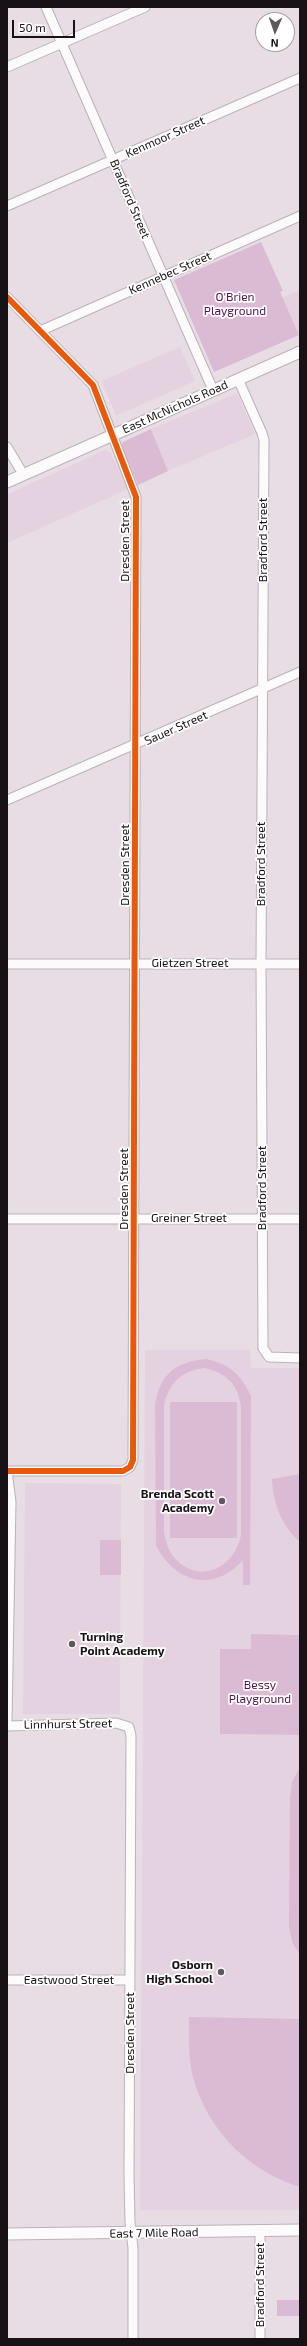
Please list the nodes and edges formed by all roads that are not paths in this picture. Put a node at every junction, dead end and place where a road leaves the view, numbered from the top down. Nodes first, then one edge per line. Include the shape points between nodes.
1 (46, 7) edge
2 (145, 7) edge
3 (62, 43) junction
4 (7, 67) edge
5 (300, 78) edge
6 (113, 160) junction
7 (7, 206) edge
8 (300, 216) edge
9 (163, 276) junction
10 (7, 297) edge
11 (40, 331) junction
12 (300, 352) edge
13 (238, 379) junction
14 (213, 390) junction
15 (113, 435) junction
16 (7, 447) edge
17 (23, 474) junction
18 (7, 482) edge
19 (300, 672) edge
20 (262, 689) junction
21 (136, 745) junction
22 (7, 800) edge
23 (136, 963) junction
24 (261, 963) junction
25 (7, 964) edge
26 (300, 964) edge
27 (135, 1218) junction
28 (7, 1219) edge
29 (262, 1219) junction
30 (300, 1219) edge
31 (300, 1358) edge
32 (7, 1471) edge
33 (7, 1720) edge
34 (7, 1726) edge
35 (129, 1727) joint
36 (7, 1980) edge
37 (130, 1980) junction
38 (300, 2230) edge
39 (260, 2231) junction
40 (132, 2233) junction
41 (7, 2234) edge
42 (133, 2339) edge
43 (260, 2339) edge

1 - 3 street, Bradford Street
2 - 3 street
3 - 4 street
3 - 6 street, Bradford Street
5 - 6 street, Kenmoor Street
6 - 7 street, Kenmoor Street
6 - 9 street, Bradford Street
8 - 9 street, Kennebec Street
9 - 11 street, Kennebec Street
9 - 14 street, Bradford Street
10 - 11 street, Dresden Street
11 - 15 street, Dresden Street via 93,385
12 - 13 street, East McNichols Road
13 - 14 street, East McNichols Road
13 - 20 street, Bradford Street via 264,440
14 - 15 street, East McNichols Road
15 - 17 street, East McNichols Road
15 - 21 street, Dresden Street via 136,496
16 - 17 street
17 - 18 street, East McNichols Road
19 - 20 street, Sauer Street
20 - 21 street, Sauer Street
20 - 24 street, Bradford Street
21 - 22 street, Sauer Street
21 - 23 street, Dresden Street
23 - 24 street, Gietzen Street
23 - 25 street, Gietzen Street
23 - 27 street, Dresden Street
24 - 26 street, Gietzen Street
24 - 29 street, Bradford Street
27 - 28 street, Greiner Street
27 - 29 street, Greiner Street
27 - 32 street, Dresden Street via 133,1460 130,1467 123,1471
29 - 30 street, Greiner Street
29 - 31 street, Bradford Street via 263,1348 265,1354 273,1358
32 - 33 street via 11,1502
34 - 35 street, Linnhurst Street via 116,1723
35 - 37 street, Dresden Street
36 - 37 street, Eastwood Street
37 - 40 street, Dresden Street via 129,2183
38 - 39 street, East 7 Mile Road
39 - 40 street, East 7 Mile Road
39 - 43 street, Bradford Street
40 - 41 street, East 7 Mile Road
40 - 42 street, Dresden Street

